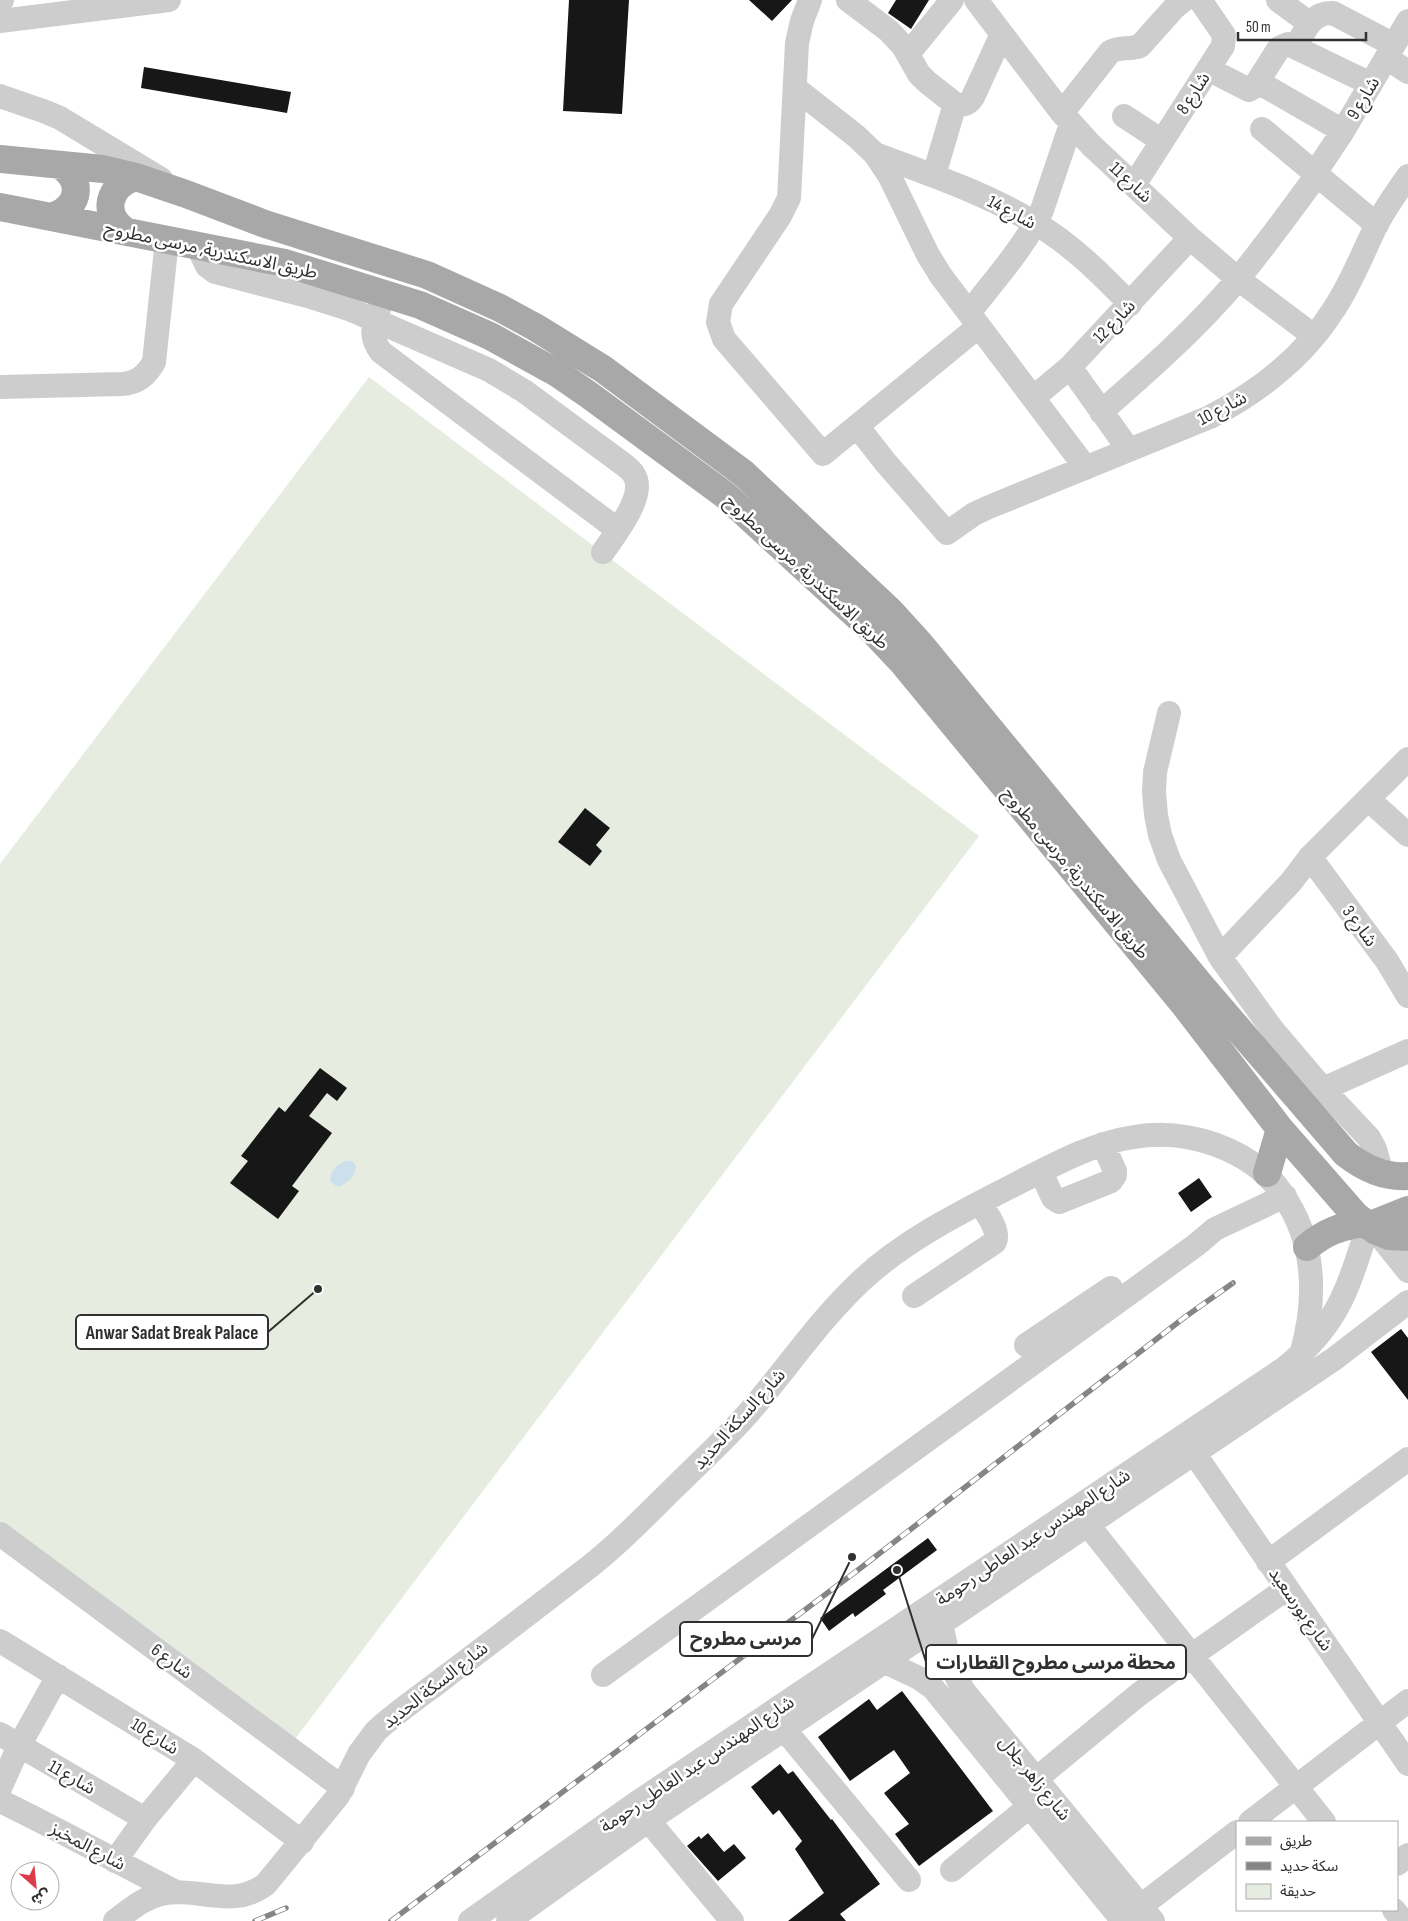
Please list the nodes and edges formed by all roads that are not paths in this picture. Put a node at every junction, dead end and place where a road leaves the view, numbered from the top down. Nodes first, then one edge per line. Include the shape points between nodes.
1 (169, 0) edge
2 (810, 0) edge
3 (848, 0) edge
4 (952, 0) edge
5 (976, 0) edge
6 (1184, 0) edge
7 (1200, 0) edge
8 (1278, 0) edge
9 (0, 21) edge
10 (1408, 21) edge
11 (1309, 23) junction
12 (1001, 36) junction
13 (1296, 47) junction
14 (1391, 52) junction
15 (908, 54) junction
16 (1208, 69) junction
17 (1408, 72) edge
18 (1258, 82) junction
19 (1371, 84) junction
20 (795, 88) junction
21 (0, 96) edge
22 (955, 104) junction
23 (1124, 116) dead end
24 (1066, 118) junction
25 (1262, 129) dead end
26 (1343, 131) junction
27 (1162, 141) junction
28 (875, 154) junction
29 (0, 159) edge
30 (58, 165) junction
31 (1316, 174) junction
32 (934, 175) junction
33 (1408, 176) edge
34 (136, 177) junction
35 (1134, 185) junction
36 (186, 194) junction
37 (0, 207) edge
38 (55, 216) junction
39 (1036, 223) junction
40 (1377, 225) junction
41 (125, 232) junction
42 (1190, 238) junction
43 (167, 240) junction
44 (197, 245) junction
45 (1238, 279) junction
46 (385, 292) junction
47 (1130, 304) junction
48 (375, 320) junction
49 (974, 320) junction
50 (1314, 336) junction
51 (1070, 367) junction
52 (0, 386) edge
53 (1033, 398) junction
54 (1101, 412) junction
55 (857, 426) junction
56 (1129, 450) junction
57 (1086, 468) junction
58 (618, 530) junction
59 (603, 552) dead end
60 (1169, 713) dead end
61 (1408, 759) edge
62 (1368, 799) junction
63 (1408, 835) edge
64 (1310, 857) junction
65 (1220, 957) junction
66 (1406, 989) edge
67 (1408, 1051) edge
68 (1323, 1089) junction
69 (1280, 1128) junction
70 (1103, 1144) junction
71 (1041, 1172) junction
72 (1267, 1173) junction
73 (1395, 1175) edge
74 (1285, 1196) junction
75 (980, 1203) junction
76 (1408, 1210) edge
77 (1369, 1227) junction
78 (1408, 1237) edge
79 (1307, 1247) junction
80 (1176, 1259) junction
81 (1408, 1271) edge
82 (914, 1296) dead end
83 (1408, 1302) edge
84 (1026, 1345) dead end
85 (1301, 1355) junction
86 (1194, 1453) junction
87 (1408, 1460) edge
88 (1088, 1525) junction
89 (0, 1534) edge
90 (1268, 1562) junction
91 (998, 1573) junction
92 (747, 1587) dead end
93 (1286, 1589) junction
94 (941, 1623) junction
95 (0, 1641) edge
96 (630, 1655) junction
97 (1191, 1656) junction
98 (885, 1662) junction
99 (603, 1675) dead end
100 (58, 1676) junction
101 (1408, 1701) edge
102 (1380, 1723) junction
103 (784, 1729) junction
104 (10, 1740) edge
105 (194, 1760) junction
106 (1408, 1764) edge
107 (1036, 1779) junction
108 (1296, 1787) junction
109 (0, 1788) edge
110 (343, 1788) junction
111 (0, 1801) edge
112 (1030, 1806) junction
113 (642, 1812) junction
114 (145, 1819) junction
115 (1251, 1821) edge
116 (1323, 1821) edge
117 (1236, 1833) edge
118 (302, 1842) junction
119 (1408, 1855) edge
120 (115, 1861) junction
121 (1398, 1863) edge
122 (952, 1870) dead end
123 (909, 1880) dead end
124 (176, 1892) junction
125 (1395, 1911) edge
126 (1132, 1918) edge
127 (115, 1921) edge
128 (470, 1921) edge
129 (508, 1921) edge
130 (732, 1921) edge
131 (1403, 1921) edge

1 - 9 street
2 - 20 street via 797,43
3 - 15 street via 889,31
4 - 15 street
5 - 12 street, شارع 11
6 - 24 street via 1140,46 1116,48 1110,52
7 - 16 street, شارع 8 via 1221,29 1224,40
8 - 11 street
10 - 14 street, شارع 9
11 - 13 street
11 - 14 street via 1320,14 1333,13
12 - 22 street via 970,102
12 - 24 street, شارع 11
13 - 18 street via 1288,44 1279,48
13 - 19 street
14 - 17 street
14 - 19 street, شارع 9
15 - 22 street via 919,74
16 - 18 street via 1246,89 1252,89
16 - 27 street, شارع 8
18 - 26 street
19 - 26 street, شارع 9
20 - 28 street
20 - 55 street via 789,198 721,304 718,322 724,339 823,454
21 - 36 street via 60,118
22 - 32 street
23 - 27 street
24 - 35 street, شارع 11
24 - 39 street
25 - 31 street
26 - 31 street, شارع 9
27 - 35 street, شارع 8
28 - 32 street, شارع 14
28 - 49 street via 889,175 928,255
29 - 30 main road, طريق الاسكندرية, مرسى مطروح
30 - 34 main road, طريق الاسكندرية, مرسى مطروح via 103,169
30 - 38 main road via 72,176 76,192 69,208
31 - 40 street
31 - 45 street, شارع 9
32 - 39 street, شارع 14
33 - 40 street, شارع 10
34 - 36 main road, طريق الاسكندرية, مرسى مطروح
34 - 41 main road via 120,184 111,200 113,218
35 - 42 street, شارع 11
36 - 73 main road, طريق الاسكندرية, مرسى مطروح via 265,224 427,275 500,308 603,369 743,473 906,628 1202,987 1346,1154 1357,1162
37 - 38 main road, طريق الاسكندرية, مرسى مطروح
38 - 41 main road, طريق الاسكندرية, مرسى مطروح
39 - 47 street, شارع 14 via 1087,262
39 - 49 street
40 - 50 street, شارع 10 via 1334,310
41 - 43 main road, طريق الاسكندرية, مرسى مطروح
42 - 45 street, شارع 11
42 - 47 street, شارع 12
43 - 44 main road, طريق الاسكندرية, مرسى مطروح
43 - 52 street via 154,362 141,379 122,384
44 - 46 main road, طريق الاسكندرية, مرسى مطروح via 285,262
44 - 48 street via 206,266 215,272 311,297
45 - 50 street, شارع 11
45 - 54 street, شارع 9 via 1169,351
46 - 48 street
46 - 69 main road, طريق الاسكندرية, مرسى مطروح via 490,336 589,395 725,494 862,620 904,664 1183,1003
47 - 51 street, شارع 12
48 - 58 street via 372,334 382,352
48 - 58 street via 507,380 623,464 635,476 638,488
49 - 53 street
49 - 55 street
50 - 56 street, شارع 10 via 1292,361 1239,401 1210,417
51 - 53 street, شارع 12
51 - 54 street
53 - 57 street
54 - 56 street
55 - 57 street, شارع 10 via 947,533 974,514
56 - 57 street, شارع 10
58 - 59 street
60 - 65 street via 1155,772 1154,792 1160,835 1168,860
61 - 62 street
62 - 63 street
62 - 64 street
64 - 65 street via 1291,882
64 - 66 street, شارع 3
65 - 68 street via 1255,1007
67 - 68 street
68 - 73 street via 1369,1138
69 - 72 main road
69 - 77 main road, طريق الاسكندرية, مرسى مطروح
70 - 71 street, شارع السكة الحديد
70 - 71 street via 1115,1171 1111,1181 1059,1202 1053,1198
70 - 72 street, شارع السكة الحديد via 1137,1136 1180,1137 1206,1142 1238,1154
71 - 75 street, شارع السكة الحديد
72 - 74 street, شارع السكة الحديد
74 - 79 street, شارع السكة الحديد
74 - 80 street via 1215,1229
75 - 82 street via 996,1232 995,1242
75 - 110 street, شارع السكة الحديد via 906,1246 864,1278 826,1317 741,1421 609,1552 376,1731 359,1754
76 - 77 main road
77 - 78 main road via 1388,1236
77 - 79 main road via 1349,1225 1334,1229
77 - 81 street
77 - 85 street, شارع المهندس عبد العاطى رحومة via 1342,1302 1324,1330
79 - 85 street, شارع السكة الحديد via 1311,1312
80 - 84 street via 1126,1278
80 - 96 street
83 - 86 street, شارع المهندس عبد العاطى رحومة via 1334,1359
85 - 91 street, شارع المهندس عبد العاطى رحومة
86 - 88 street, شارع المهندس عبد العاطى رحومة
86 - 90 street, شارع بورسعيد
87 - 90 street
88 - 91 street, شارع المهندس عبد العاطى رحومة
88 - 97 street
89 - 110 street, شارع 6
90 - 93 street, شارع بورسعيد
91 - 94 street, شارع المهندس عبد العاطى رحومة
91 - 113 street, شارع المهندس عبد العاطى رحومة
92 - 96 street via 669,1640
93 - 97 street
93 - 102 street, شارع بورسعيد
94 - 98 street, شارع المهندس عبد العاطى رحومة
94 - 107 street, شارع زاهر جلال via 949,1661 963,1690
95 - 100 street, شارع 10
96 - 99 street
97 - 107 street
97 - 108 street
98 - 103 street, شارع المهندس عبد العاطى رحومة
98 - 112 street, شارع زاهر جلال via 932,1688
100 - 104 street
100 - 105 street, شارع 10
101 - 102 street
102 - 106 street, شارع بورسعيد
102 - 108 street
103 - 113 street, شارع المهندس عبد العاطى رحومة
103 - 123 street
104 - 109 street
104 - 114 street, شارع 11
105 - 114 street
105 - 118 street, شارع 10
107 - 126 street, شارع زاهر جلال
108 - 115 street
108 - 116 street
110 - 118 street, شارع السكة الحديد
111 - 120 street, شارع المخبز
112 - 122 street
112 - 126 street, شارع زاهر جلال
113 - 128 street, شارع المهندس عبد العاطى رحومة
113 - 129 street, شارع المهندس عبد العاطى رحومة
113 - 130 street
114 - 120 street
117 - 126 street
118 - 124 street, شارع السكة الحديد via 266,1884 251,1894 233,1897
119 - 121 street
120 - 124 street, شارع المخبز
124 - 127 street, شارع السكة الحديد via 146,1899
125 - 131 street

